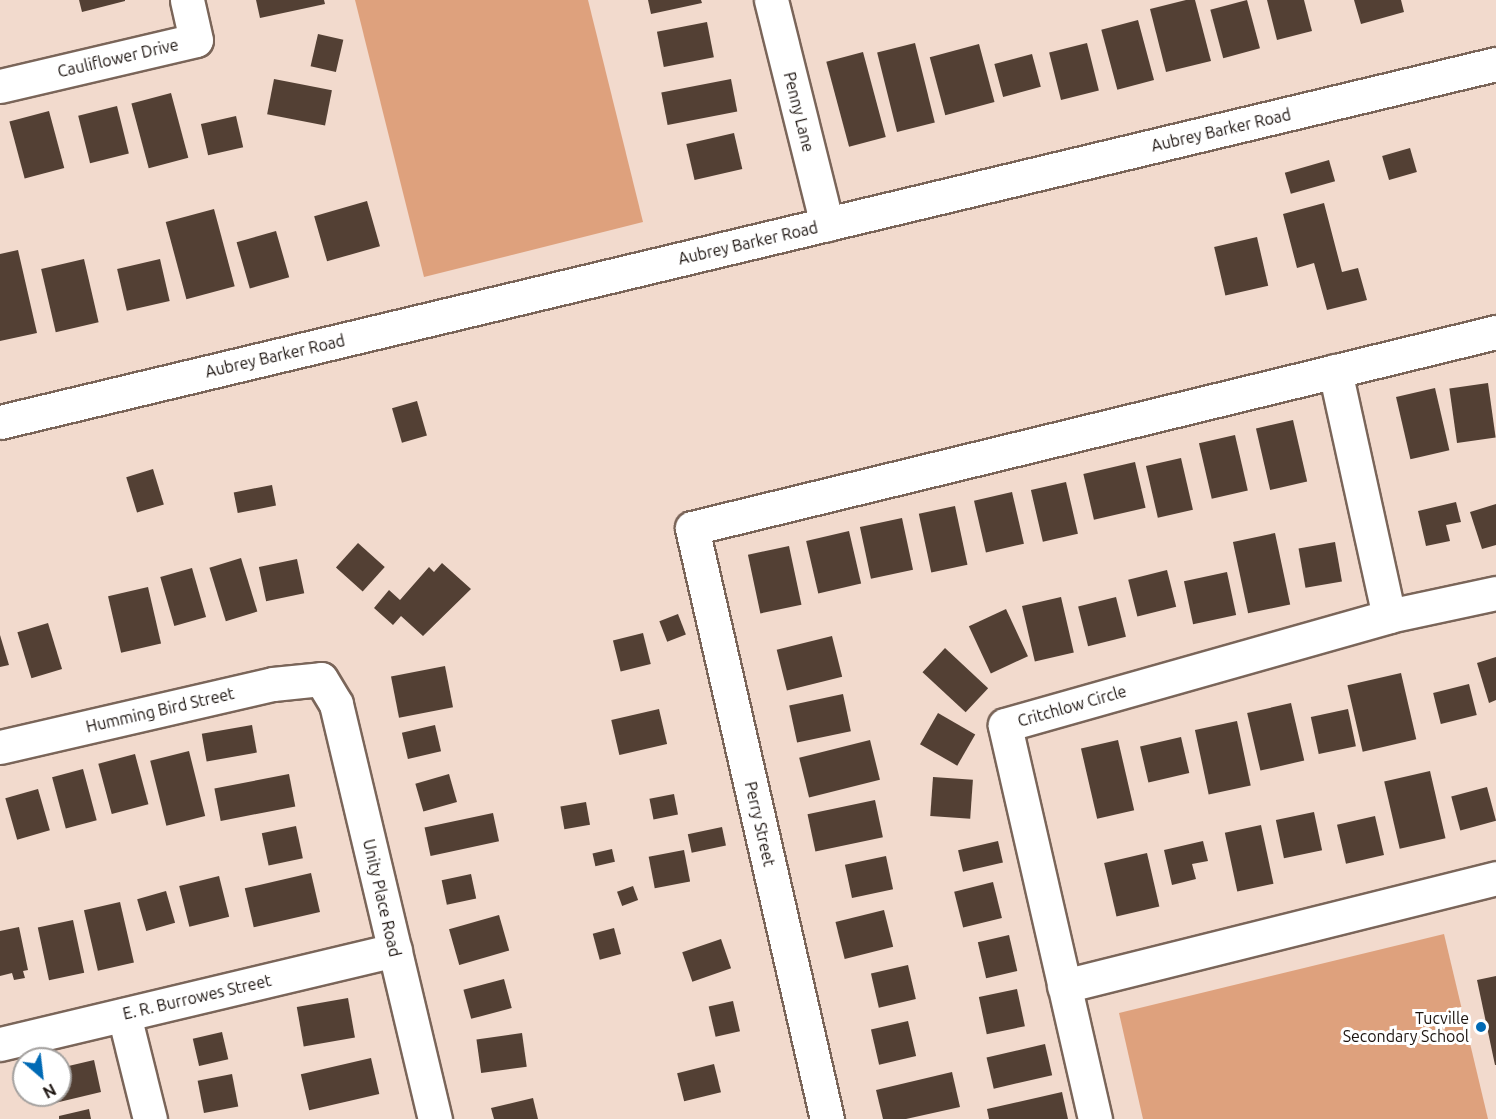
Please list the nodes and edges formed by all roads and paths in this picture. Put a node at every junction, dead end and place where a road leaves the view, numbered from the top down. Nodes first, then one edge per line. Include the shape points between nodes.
1 (187, 0) edge
2 (771, 0) edge
3 (1496, 64) edge
4 (0, 86) edge
5 (827, 224) junction
6 (1496, 332) edge
7 (1335, 372) junction
8 (0, 422) edge
9 (1496, 593) edge
10 (1389, 616) junction
11 (321, 679) joint
12 (0, 747) edge
13 (1496, 878) edge
14 (395, 950) junction
15 (1064, 986) junction
16 (124, 1015) junction
17 (0, 1044) edge
18 (150, 1119) edge
19 (435, 1119) edge
20 (827, 1119) edge
21 (1095, 1119) edge

1 - 4 street, Cauliflower Drive via 196,40
2 - 5 street, Penny Lane
3 - 5 street, Aubrey Barker Road
5 - 8 street, Aubrey Barker Road
6 - 7 street
7 - 10 street
7 - 20 street, Perry Street via 692,528
9 - 10 street, Critchlow Circle
10 - 15 street, Critchlow Circle via 1005,725
11 - 12 street, Humming Bird Street via 273,684
11 - 14 street, Unity Place Road via 336,704
13 - 15 street
14 - 16 street, E. R. Burrowes Street
14 - 19 street, Unity Place Road
15 - 21 street, Critchlow Circle
16 - 17 street, E. R. Burrowes Street
16 - 18 street

